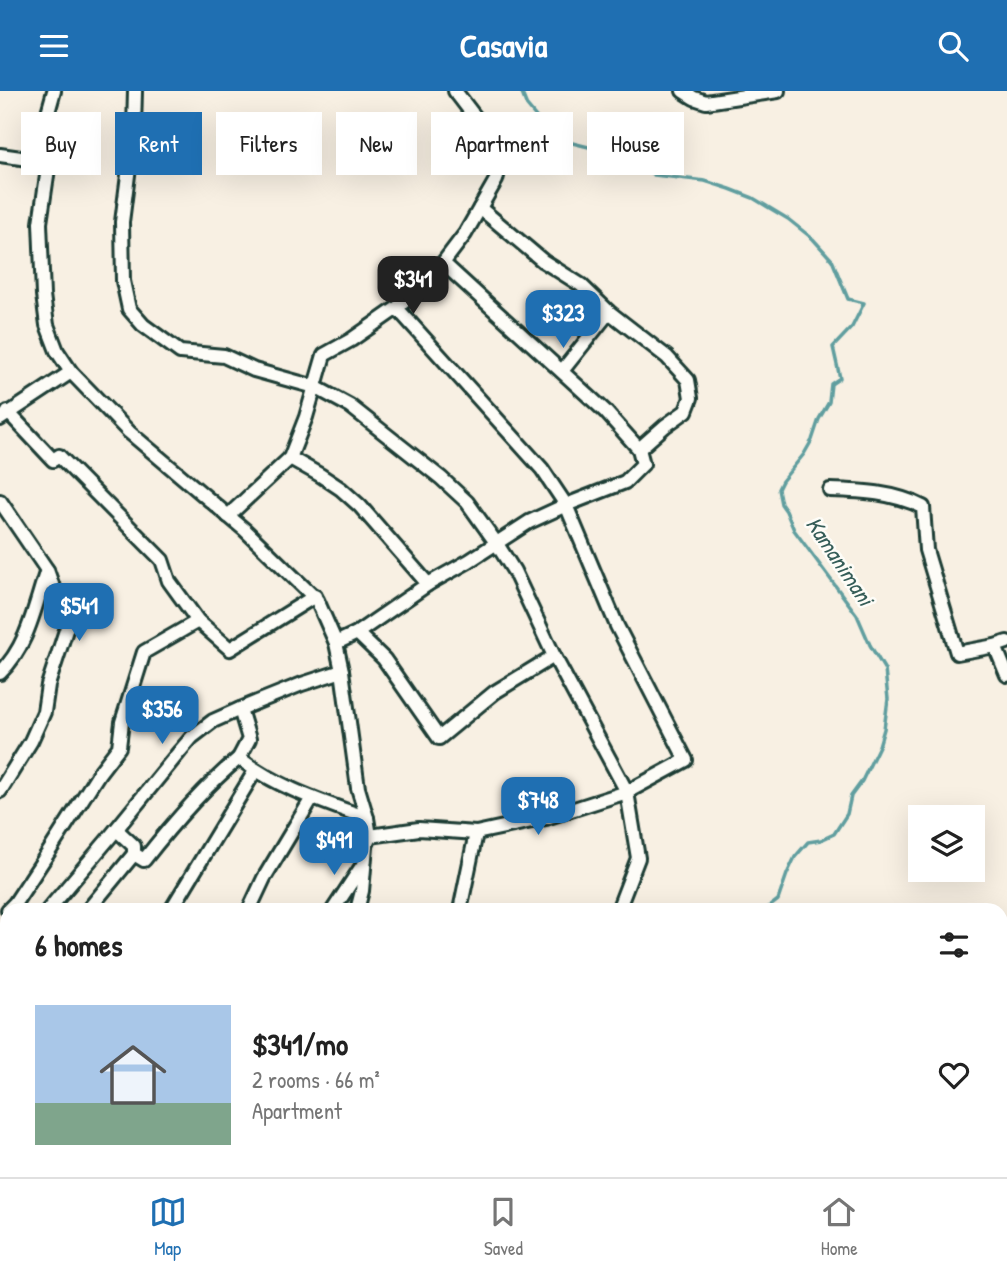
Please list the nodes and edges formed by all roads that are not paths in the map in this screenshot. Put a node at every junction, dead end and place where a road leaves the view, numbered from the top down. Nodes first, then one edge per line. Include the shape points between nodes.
1 (54, 91) edge
2 (135, 91) edge
3 (454, 91) edge
4 (683, 91) edge
5 (778, 91) edge
6 (48, 112) edge
7 (0, 155) edge
8 (21, 158) edge
9 (47, 175) edge
10 (480, 208) junction
11 (443, 263) junction
12 (397, 308) junction
13 (609, 311) junction
14 (562, 371) junction
15 (71, 372) junction
16 (315, 387) junction
17 (4, 416) edge
18 (639, 449) junction
19 (290, 458) junction
20 (830, 490) dead end
21 (0, 501) edge
22 (566, 505) junction
23 (228, 516) junction
24 (497, 544) junction
25 (47, 570) junction
26 (428, 584) junction
27 (315, 596) junction
28 (198, 621) junction
29 (357, 632) junction
30 (336, 643) junction
31 (1001, 644) edge
32 (554, 656) junction
33 (342, 671) junction
34 (0, 673) edge
35 (1007, 675) edge
36 (240, 709) junction
37 (239, 758) junction
38 (255, 771) junction
39 (0, 791) edge
40 (627, 792) junction
41 (312, 798) junction
42 (367, 818) junction
43 (118, 828) junction
44 (476, 833) junction
45 (370, 836) junction
46 (134, 854) junction
47 (364, 863) junction
48 (15, 903) edge
49 (54, 903) edge
50 (94, 903) edge
51 (175, 903) edge
52 (252, 903) edge
53 (338, 903) edge
54 (359, 903) edge
55 (461, 903) edge
56 (621, 903) edge

1 - 6 street
2 - 16 street via 122,222 123,281 129,309 180,352 223,356
3 - 10 street via 484,129 500,164
4 - 5 street via 706,102
7 - 8 street
9 - 15 street via 40,223 43,295 47,325
10 - 11 street
10 - 13 street
11 - 12 street
11 - 14 street
12 - 16 street via 324,355
12 - 22 street via 542,469
13 - 14 street
13 - 18 street via 667,356 688,380 691,398 686,411
14 - 18 street
15 - 17 street
15 - 23 street via 129,432
16 - 19 street
16 - 24 street via 350,406 441,478 467,502
17 - 28 street via 53,460 59,456 81,476 162,560 169,581
18 - 22 street via 643,464 625,482
19 - 23 street
19 - 26 street via 360,506
20 - 31 street via 870,491 923,507 926,550 957,653
21 - 25 street
22 - 24 street
22 - 40 street via 617,627 686,760
23 - 27 street
24 - 26 street
24 - 32 street
25 - 34 street via 22,645
25 - 39 street via 67,627 44,712
26 - 29 street
27 - 28 street via 230,649
27 - 30 street
28 - 48 street via 144,652 119,747
29 - 30 street
29 - 32 street via 384,659 439,738 495,692
30 - 33 street
31 - 35 street
32 - 40 street
33 - 36 street
33 - 42 street via 358,788
36 - 37 street via 250,739
36 - 43 street via 192,737
37 - 38 street
37 - 46 street via 218,775 144,860
38 - 41 street
38 - 51 street
40 - 44 street via 547,818
40 - 56 street via 638,857
41 - 42 street
41 - 52 street
42 - 45 street
43 - 46 street via 134,846
43 - 49 street
44 - 45 street via 419,829
44 - 55 street
45 - 47 street
46 - 50 street
47 - 53 street
47 - 54 street

